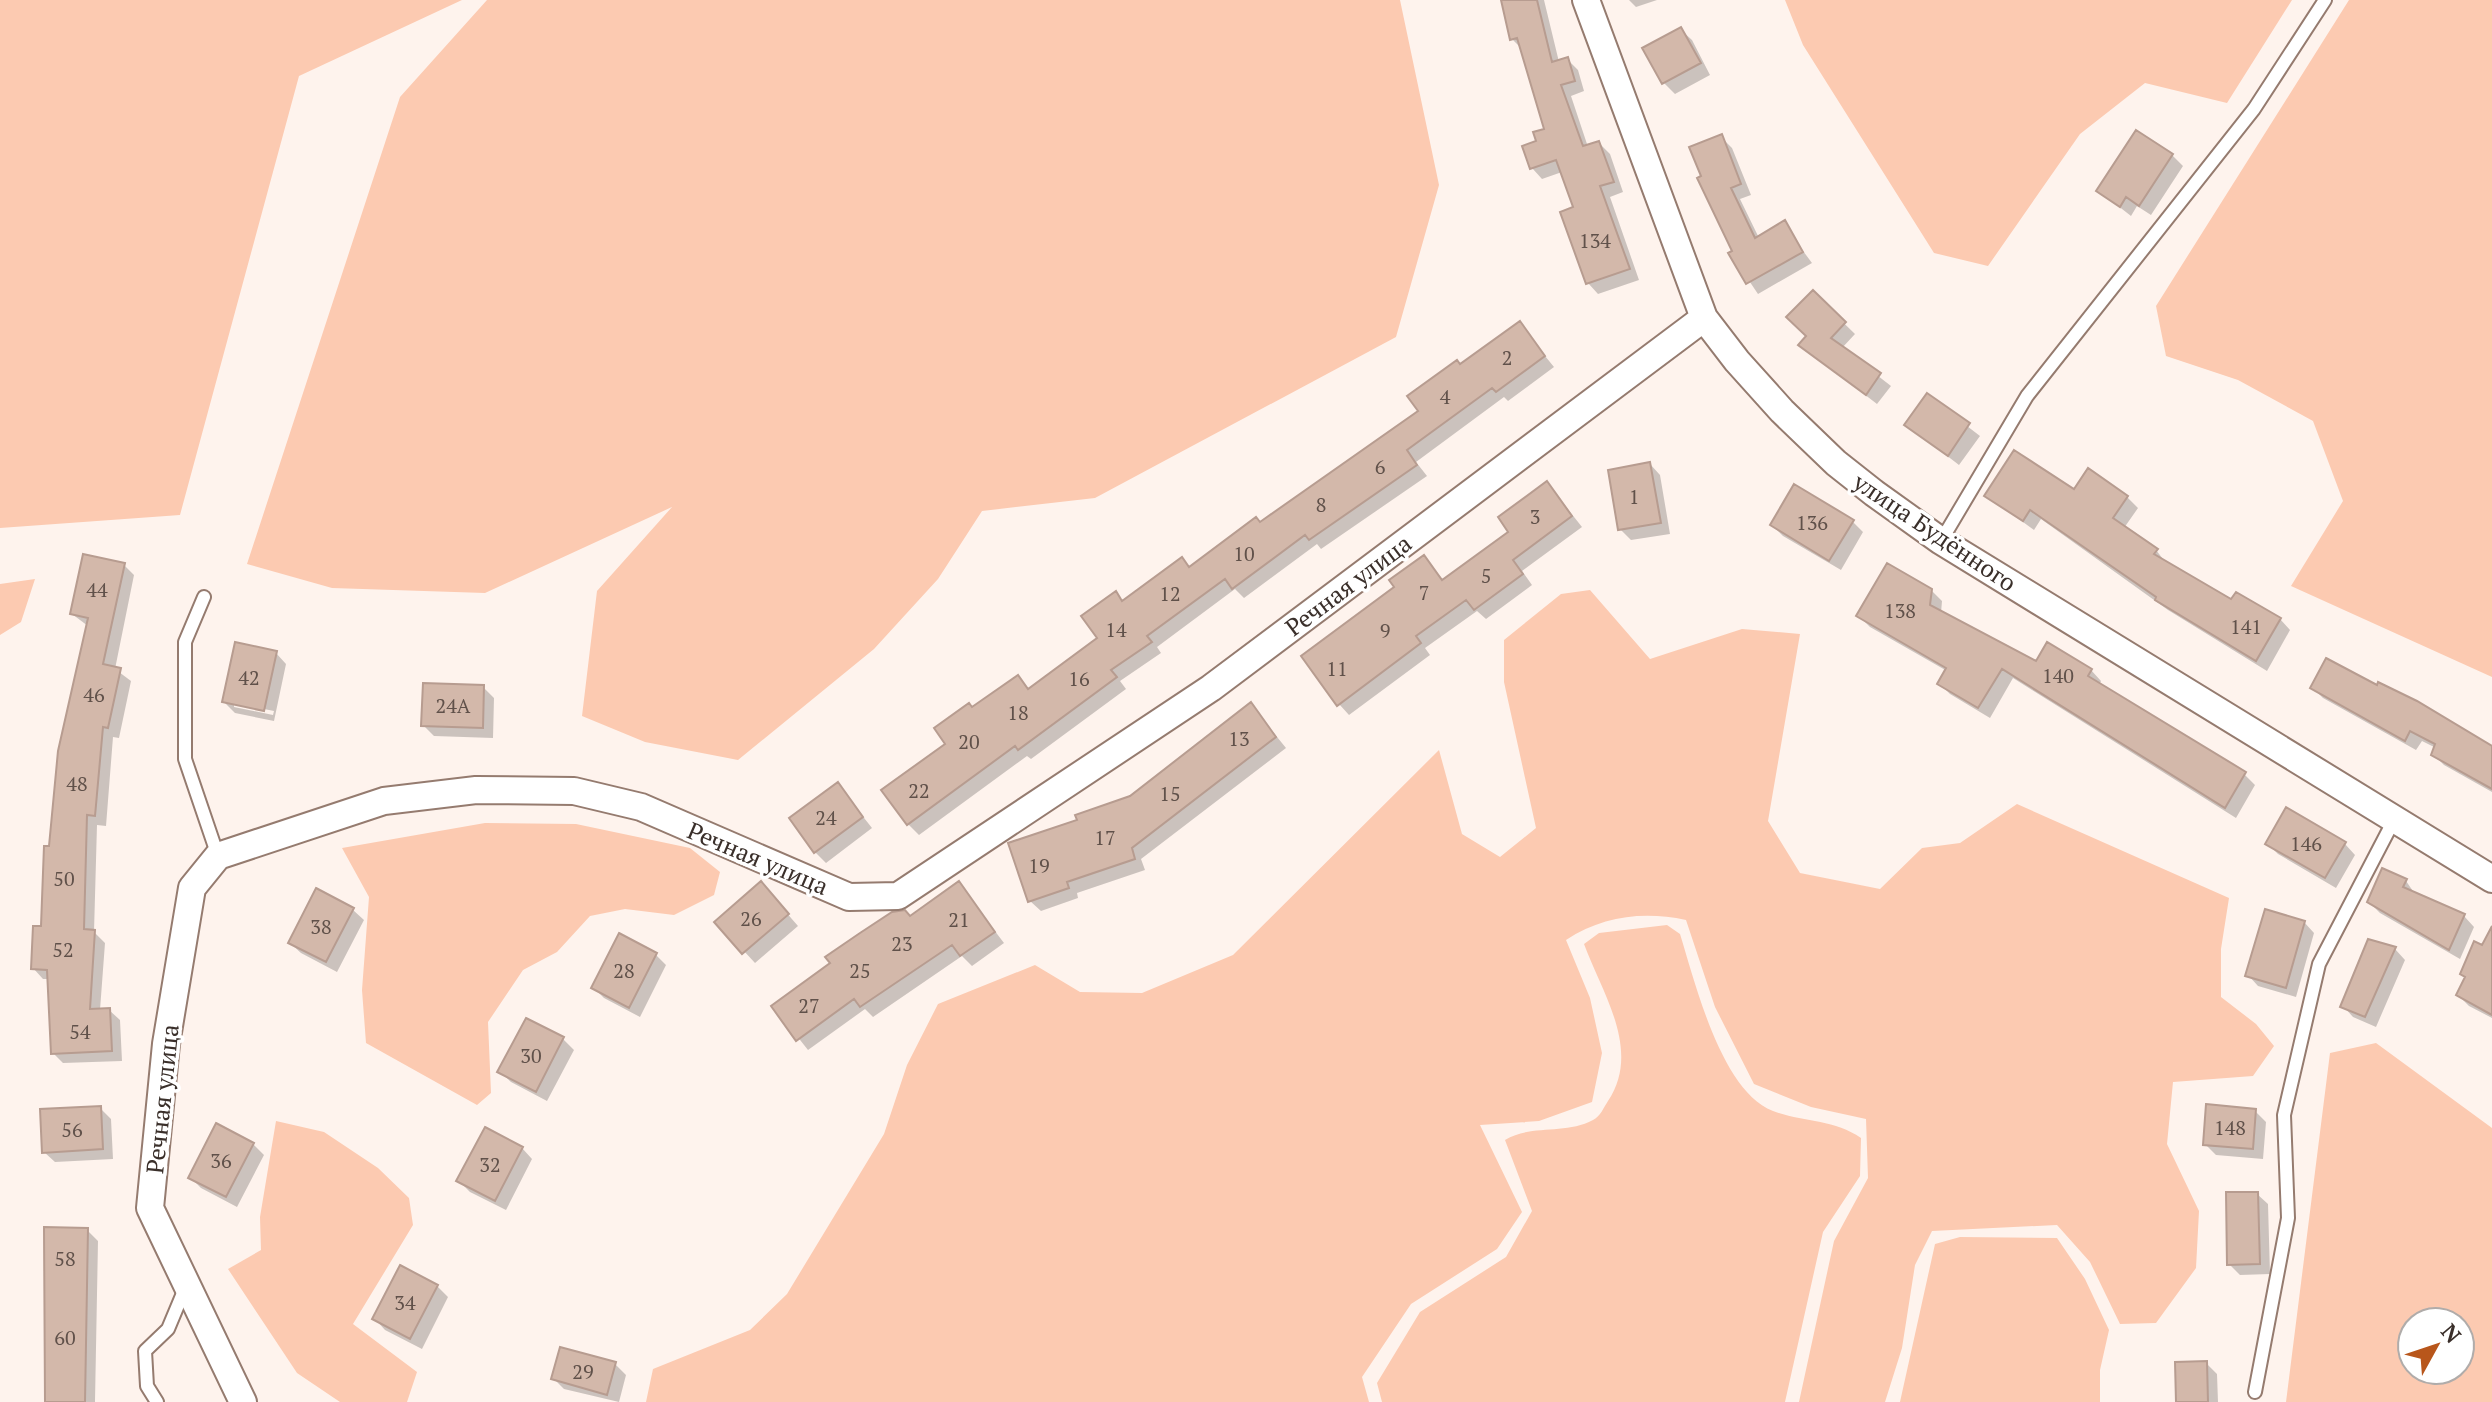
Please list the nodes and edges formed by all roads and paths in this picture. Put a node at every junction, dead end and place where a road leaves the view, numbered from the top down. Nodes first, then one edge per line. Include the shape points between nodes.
1 (1586, 0) edge
2 (2325, 0) edge
3 (1704, 318) junction
4 (1941, 541) junction
5 (204, 597) dead end
6 (2394, 820) junction
7 (218, 856) junction
8 (2492, 879) edge
9 (186, 1286) junction
10 (2255, 1392) dead end
11 (157, 1402) edge
12 (243, 1402) edge

1 - 3 street, улица Будённого
2 - 4 lane via 2254,109 2027,396
3 - 4 street, улица Будённого via 1746,371 1836,463
3 - 7 street, Речная улица via 1211,688 898,896 849,897 641,807 574,791 476,790 384,801
4 - 6 street, улица Будённого
5 - 7 lane via 185,642 185,759
6 - 8 street, улица Будённого
6 - 10 lane via 2319,964 2284,1115 2288,1218
7 - 9 street, Речная улица via 192,888 166,1044 150,1208
9 - 11 lane via 168,1329 145,1351 147,1386
9 - 12 street, Речная улица

